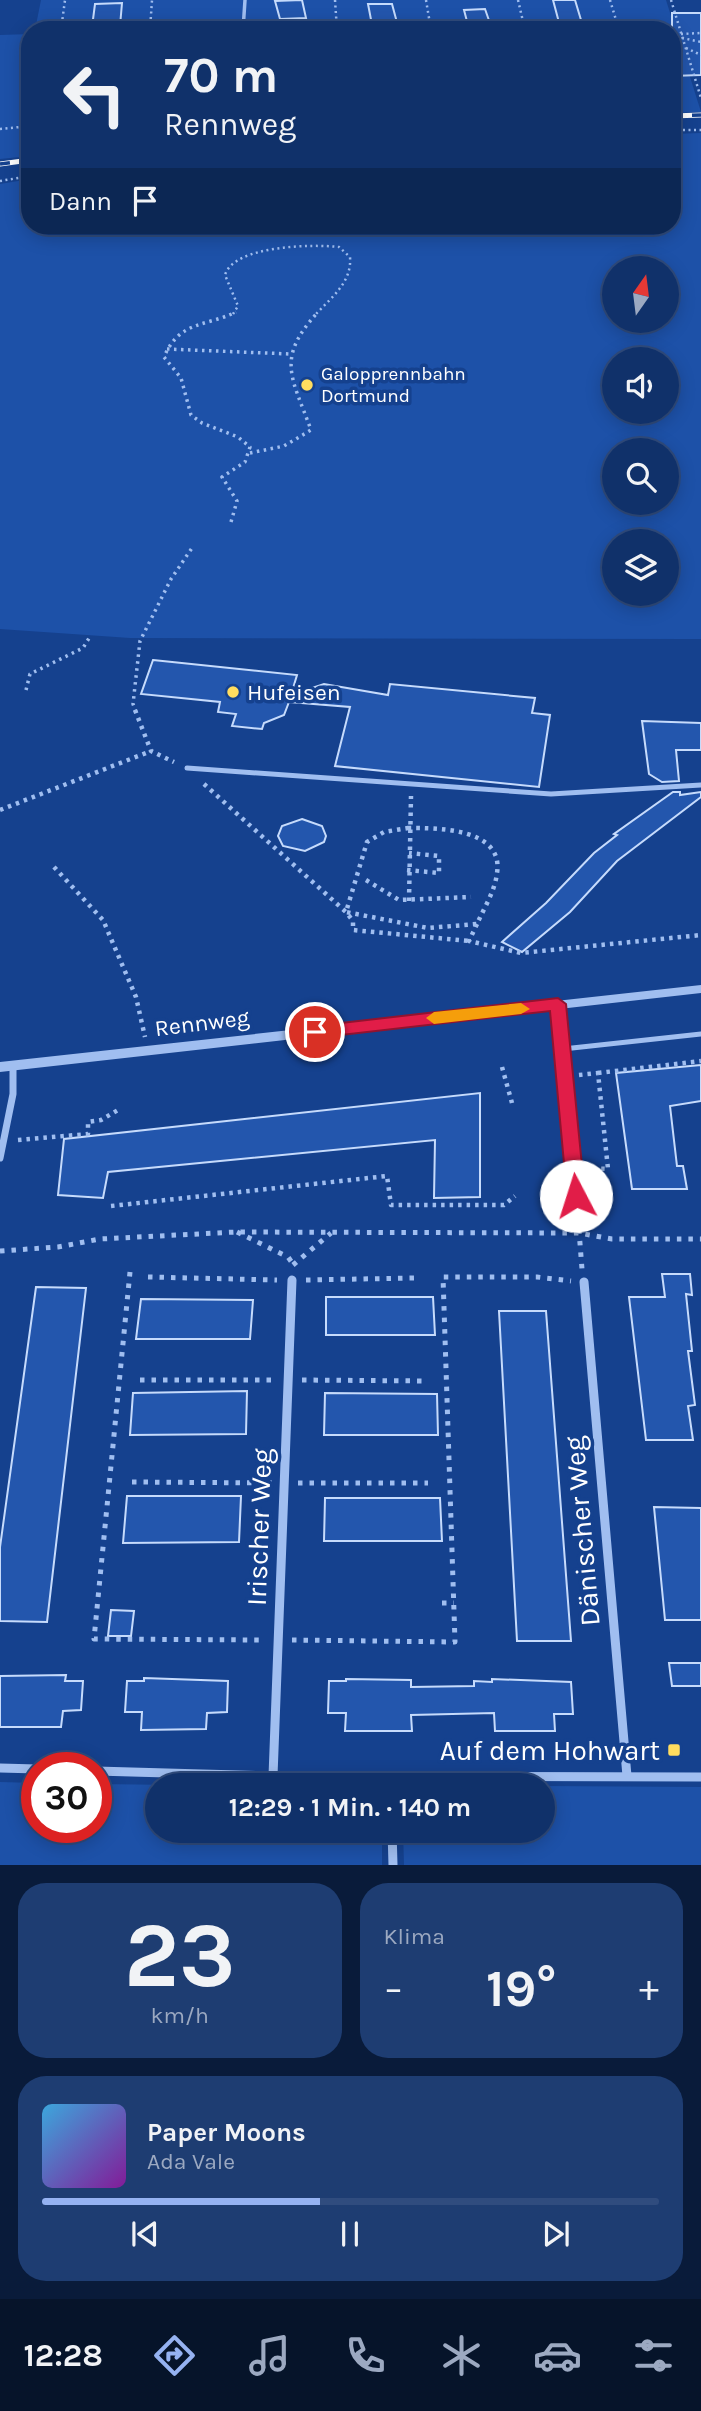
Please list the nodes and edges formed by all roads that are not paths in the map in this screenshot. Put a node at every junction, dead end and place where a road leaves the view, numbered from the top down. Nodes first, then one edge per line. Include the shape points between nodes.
1 (245, 0) edge
2 (244, 21) edge
3 (187, 768) road end
4 (701, 785) edge
5 (701, 989) edge
6 (558, 1004) junction
7 (701, 1034) edge
8 (563, 1049) junction
9 (6, 1067) edge
10 (0, 1158) edge
11 (576, 1196) road end
12 (292, 1280) road end
13 (584, 1282) road end
14 (0, 1768) edge
15 (21, 1769) edge
16 (112, 1771) edge
17 (167, 1773) edge
18 (273, 1773) edge
19 (627, 1776) junction
20 (701, 1777) edge
21 (555, 1778) edge
22 (392, 1843) edge
23 (393, 1865) edge

1 - 2 lane
3 - 4 lane via 551,794
5 - 6 street, Rennweg
6 - 8 street
6 - 9 street, Rennweg
7 - 8 lane
8 - 11 street
9 - 10 street via 13,1094
12 - 18 street, Irischer Weg
13 - 19 street, Dänischer Weg
14 - 15 street
16 - 17 street
19 - 20 street
19 - 21 street
22 - 23 street

